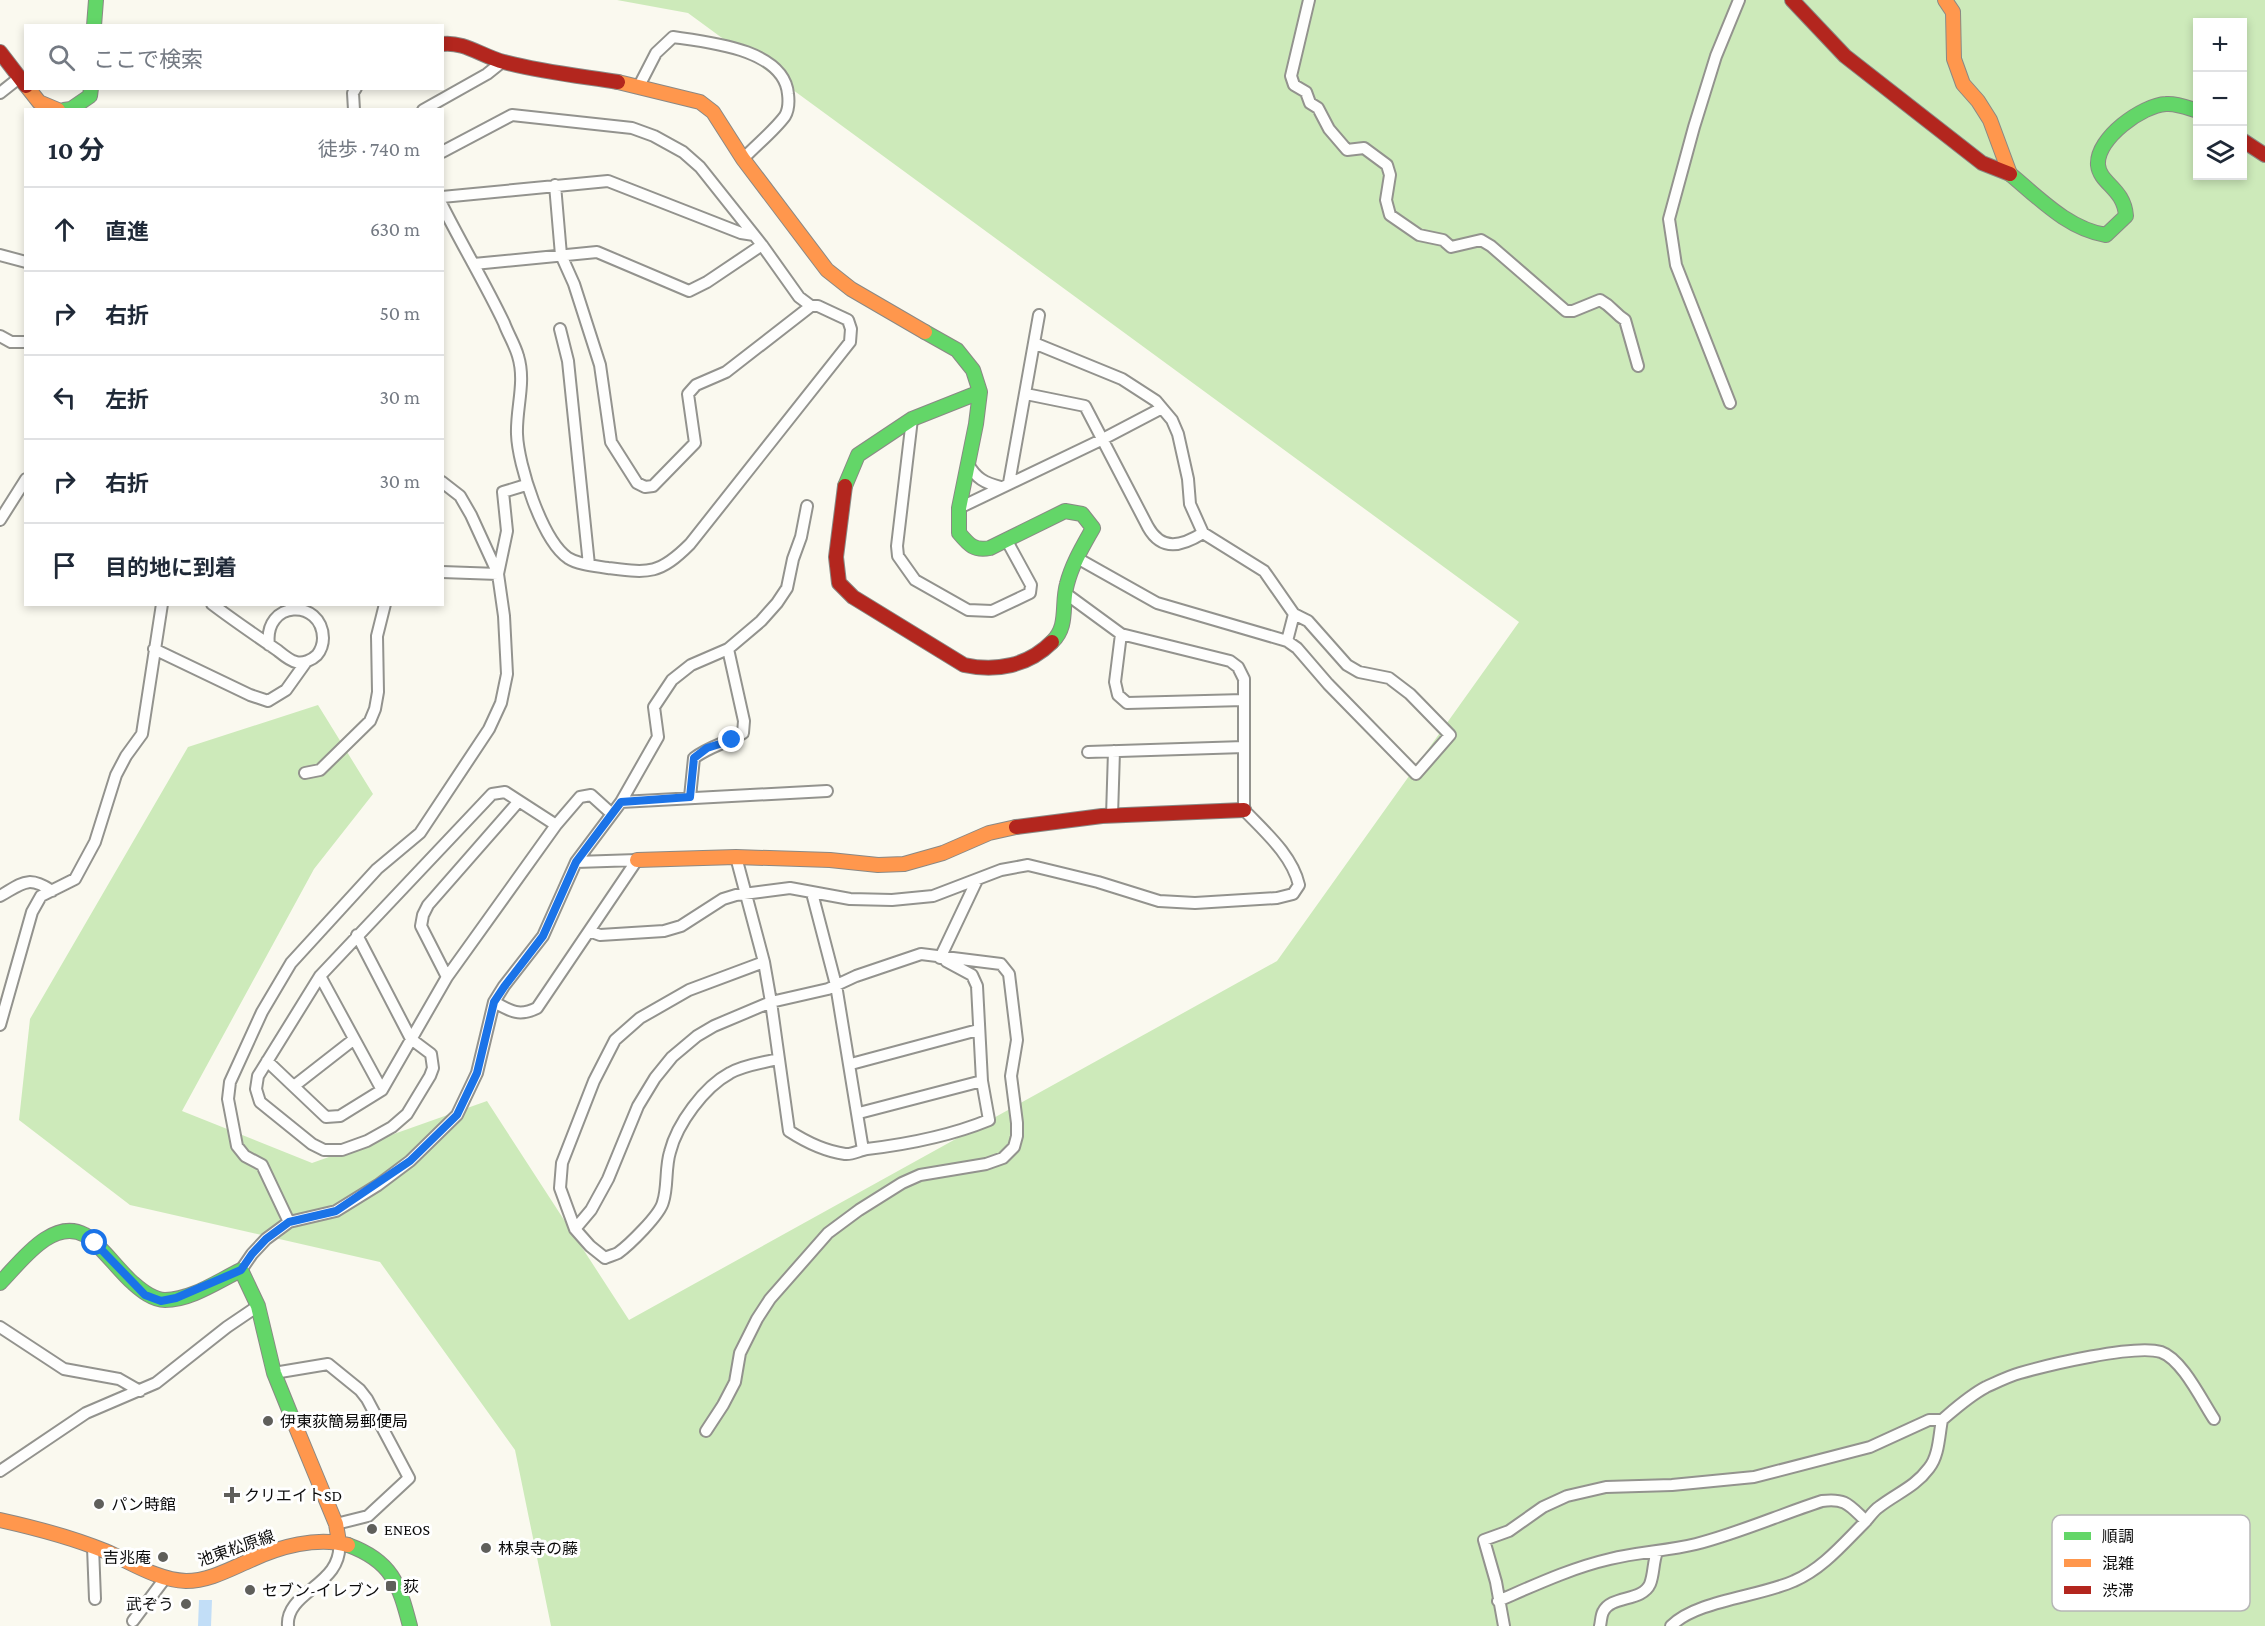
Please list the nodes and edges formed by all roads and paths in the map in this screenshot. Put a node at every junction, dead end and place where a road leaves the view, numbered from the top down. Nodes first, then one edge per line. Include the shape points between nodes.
1 (96, 0) edge
2 (1309, 0) edge
3 (1739, 0) edge
4 (1792, 0) edge
5 (1945, 0) edge
6 (94, 24) edge
7 (444, 43) edge
8 (0, 52) edge
9 (502, 62) junction
10 (24, 84) edge
11 (639, 86) junction
12 (29, 90) edge
13 (91, 90) edge
14 (355, 90) edge
15 (0, 93) edge
16 (52, 108) edge
17 (72, 108) edge
18 (354, 108) edge
19 (427, 108) edge
20 (2193, 109) edge
21 (2247, 143) edge
22 (444, 151) edge
23 (2265, 155) edge
24 (743, 159) junction
25 (2010, 174) junction
26 (555, 185) junction
27 (444, 197) edge
28 (444, 209) edge
29 (754, 235) junction
30 (762, 245) junction
31 (0, 255) edge
32 (561, 255) junction
33 (24, 261) edge
34 (474, 264) junction
35 (811, 306) junction
36 (1039, 315) dead end
37 (560, 329) dead end
38 (0, 336) edge
39 (24, 342) edge
40 (1034, 343) junction
41 (1638, 366) dead end
42 (980, 392) junction
43 (1026, 394) junction
44 (1730, 403) dead end
45 (1162, 408) junction
46 (912, 419) junction
47 (1101, 440) junction
48 (968, 464) junction
49 (24, 482) edge
50 (444, 485) edge
51 (526, 485) junction
52 (1005, 485) junction
53 (807, 506) dead end
54 (959, 508) junction
55 (0, 520) edge
56 (1203, 533) junction
57 (1007, 541) junction
58 (1077, 558) junction
59 (589, 565) junction
60 (444, 572) edge
61 (498, 574) junction
62 (1065, 593) junction
63 (162, 606) edge
64 (215, 606) edge
65 (384, 606) edge
66 (1294, 614) junction
67 (1121, 634) junction
68 (1287, 641) junction
69 (269, 645) junction
70 (154, 649) junction
71 (728, 649) junction
72 (306, 662) junction
73 (1244, 700) junction
74 (1244, 747) junction
75 (1114, 751) junction
76 (1088, 752) dead end
77 (305, 773) dead end
78 (827, 790) dead end
79 (690, 797) junction
80 (519, 801) junction
81 (621, 802) junction
82 (1245, 810) junction
83 (612, 814) junction
84 (1112, 816) junction
85 (556, 825) junction
86 (736, 857) junction
87 (637, 860) junction
88 (576, 862) junction
89 (977, 880) junction
90 (52, 891) junction
91 (812, 893) junction
92 (746, 895) junction
93 (0, 896) edge
94 (589, 931) junction
95 (357, 935) junction
96 (940, 958) junction
97 (764, 962) junction
98 (320, 976) junction
99 (447, 977) junction
100 (836, 985) junction
101 (494, 1002) junction
102 (771, 1002) junction
103 (0, 1025) edge
104 (978, 1030) junction
105 (411, 1039) junction
106 (353, 1040) junction
107 (778, 1059) junction
108 (267, 1061) junction
109 (850, 1064) junction
110 (982, 1081) junction
111 (294, 1086) junction
112 (382, 1090) junction
113 (859, 1113) junction
114 (863, 1150) junction
115 (289, 1222) junction
116 (575, 1229) junction
117 (241, 1270) junction
118 (0, 1283) edge
119 (258, 1306) junction
120 (0, 1327) edge
121 (274, 1373) junction
122 (140, 1391) junction
123 (2214, 1419) dead end
124 (1942, 1420) junction
125 (706, 1431) dead end
126 (0, 1471) edge
127 (0, 1520) edge
128 (1866, 1521) junction
129 (336, 1524) junction
130 (339, 1542) junction
131 (93, 1547) junction
132 (1657, 1552) junction
133 (166, 1577) junction
134 (95, 1599) dead end
135 (1498, 1601) junction
136 (133, 1621) dead end
137 (288, 1626) edge
138 (410, 1626) edge
139 (1504, 1626) edge
140 (1600, 1626) edge
141 (1671, 1626) edge

1 - 6 street
2 - 41 street via 1291,76 1294,85 1306,92 1310,103 1318,108 1347,150 1364,148 1387,165 1390,175 1386,200 1390,214 1419,236 1443,240 1451,247 1481,240 1566,311 1600,300 1612,306 1625,320
3 - 44 street via 1716,56 1669,219 1676,265
4 - 25 street via 1845,56 1982,163
5 - 25 street via 1953,12 1954,59 1963,84 1990,120
7 - 9 street
8 - 10 street
9 - 11 street
9 - 19 street via 487,75
10 - 15 street
11 - 24 street via 700,102 713,112
11 - 24 street via 656,54 674,37 728,46 777,69 787,82 787,110
12 - 16 street via 39,102
13 - 17 street via 90,96
14 - 18 street
20 - 25 street via 2165,104 2147,108 2108,139 2098,154 2098,166 2124,199 2126,216 2106,235 2057,214
21 - 23 street
22 - 29 street via 512,115 632,128 683,152 700,167
24 - 42 street via 827,270 851,289 957,350 973,370
26 - 27 street
26 - 29 street via 608,181
26 - 32 street
28 - 34 street
29 - 30 street
30 - 32 street via 690,291 597,252
30 - 35 street via 799,297
31 - 33 street
32 - 34 street
32 - 35 street via 600,365 610,442 637,483 645,487 653,486 695,443 688,394 696,385 726,372
34 - 51 street via 521,368 517,434
35 - 59 street via 848,320 850,342 690,544 672,562 656,570 640,572
36 - 40 street
37 - 59 street via 568,361
38 - 39 street via 11,342
40 - 43 street
40 - 45 street via 1122,379
42 - 46 street
42 - 48 street
43 - 47 street via 1085,406
43 - 52 street
45 - 47 street
45 - 56 street via 1172,420 1182,445 1190,504
46 - 57 street via 897,546 903,566 915,580 968,610 992,611 1030,593 1031,585
46 - 62 street via 858,455 850,470 836,557 839,583 844,589 964,665 983,669 1004,668 1046,649 1062,630
47 - 52 street
47 - 56 street via 1158,541 1178,544
48 - 52 street via 983,482
48 - 54 street
49 - 55 street
50 - 61 street via 460,496
51 - 59 street via 561,550 569,559
51 - 61 street via 503,492 507,531
52 - 54 street
53 - 71 street via 787,588 761,621
54 - 57 street via 959,533 971,548 980,550
56 - 66 street via 1264,571
57 - 58 street via 1065,511 1077,511 1087,517 1093,528
58 - 62 street
58 - 68 street via 1157,603
60 - 61 street
61 - 115 street via 507,674 501,703 489,729 420,833 377,869 291,963 262,1012 230,1082 228,1100 237,1146 245,1156 262,1164
62 - 67 street
63 - 70 street
64 - 69 street
65 - 77 street via 376,636 378,692 370,721 320,770
66 - 68 street
66 - 68 street via 1308,621 1347,665 1359,672 1389,678 1410,694 1450,735 1416,774
67 - 73 street via 1230,661 1244,679
67 - 73 street via 1115,682 1118,695 1127,703
69 - 72 street via 295,662
69 - 72 street via 268,634 276,615 288,609 315,616 323,626 323,643 316,656
70 - 72 street via 268,701 286,690
70 - 90 street via 142,734 116,775 95,842 75,879
71 - 79 street via 744,733 707,748 694,758
71 - 81 street via 691,664 672,680 654,707 658,737
73 - 74 street
74 - 75 street
74 - 82 street
75 - 76 street
75 - 84 street
78 - 79 street
79 - 81 street
80 - 85 street
80 - 95 street via 505,792 492,794
80 - 99 street via 423,915 421,926
81 - 83 street
82 - 84 street
82 - 89 street via 1296,870 1299,885 1293,894 1221,902 1159,901 1028,865
83 - 85 street via 591,795 580,797
83 - 88 street
84 - 86 street via 1027,824 989,833 943,853 904,864
85 - 99 street
86 - 87 street
86 - 92 street
87 - 88 street
87 - 94 street
88 - 101 street via 543,936
89 - 91 street via 933,896 892,900
89 - 96 street
90 - 93 street via 38,882 28,882
90 - 103 street via 42,896 32,912
91 - 92 street via 790,888
91 - 100 street
92 - 94 street via 723,899 681,926 664,932 600,935
92 - 97 street
94 - 101 street via 537,1008 515,1014
95 - 98 street
95 - 105 street
96 - 100 street via 921,954
96 - 104 street via 972,975
96 - 125 street via 1001,964 1009,974 1017,1040 1011,1076 1017,1123 1014,1147 1003,1158 986,1164 920,1175 902,1183 828,1233 757,1319 740,1353 735,1382
97 - 102 street
97 - 116 street via 690,990 640,1018 615,1040 594,1081 562,1163 560,1188
98 - 106 street
98 - 108 street
99 - 105 street
100 - 102 street
100 - 109 street
101 - 115 street via 477,1073 457,1115 441,1133 410,1161 336,1211
102 - 107 street
102 - 116 street via 714,1026 672,1057 638,1106 608,1179
104 - 109 street
104 - 110 street
105 - 108 street via 431,1054 433,1068 413,1105 392,1127 342,1150 324,1150 312,1144 260,1102 258,1076
105 - 112 street
106 - 111 street
106 - 112 street
107 - 114 street via 789,1131 808,1143 847,1155
107 - 116 street via 727,1074 692,1108 670,1150 663,1203 647,1225 618,1252 605,1258
108 - 111 street
109 - 113 street
110 - 113 street
110 - 114 street via 989,1120 962,1131
111 - 112 street via 326,1117 340,1116
113 - 114 street
115 - 117 street via 266,1239
117 - 118 street via 161,1301 145,1295 86,1235 62,1230 50,1235
117 - 119 street
119 - 121 street
119 - 122 street
120 - 122 street via 64,1369 119,1379
121 - 129 street
121 - 129 street via 328,1364 367,1399 409,1478 368,1515
122 - 126 street via 86,1413
123 - 124 street via 2176,1362 2162,1352 2142,1350 2107,1353 2018,1373 1970,1397
124 - 128 street via 1930,1468 1913,1486 1877,1508
124 - 135 street via 1929,1420 1838,1457 1754,1477 1606,1487 1567,1496 1484,1540
127 - 131 street, 池東松原線
128 - 132 street via 1837,1499 1822,1501 1717,1538
128 - 141 street via 1820,1567 1795,1581 1707,1607
129 - 130 street
130 - 133 street, 池東松原線 via 300,1545 213,1576 186,1581
130 - 137 street via 338,1559 332,1571 296,1604
130 - 138 street via 384,1567 398,1585
131 - 133 street, 池東松原線
131 - 134 street
132 - 135 street via 1588,1565
132 - 140 street via 1650,1584 1644,1592 1607,1606
133 - 136 street
135 - 139 street

